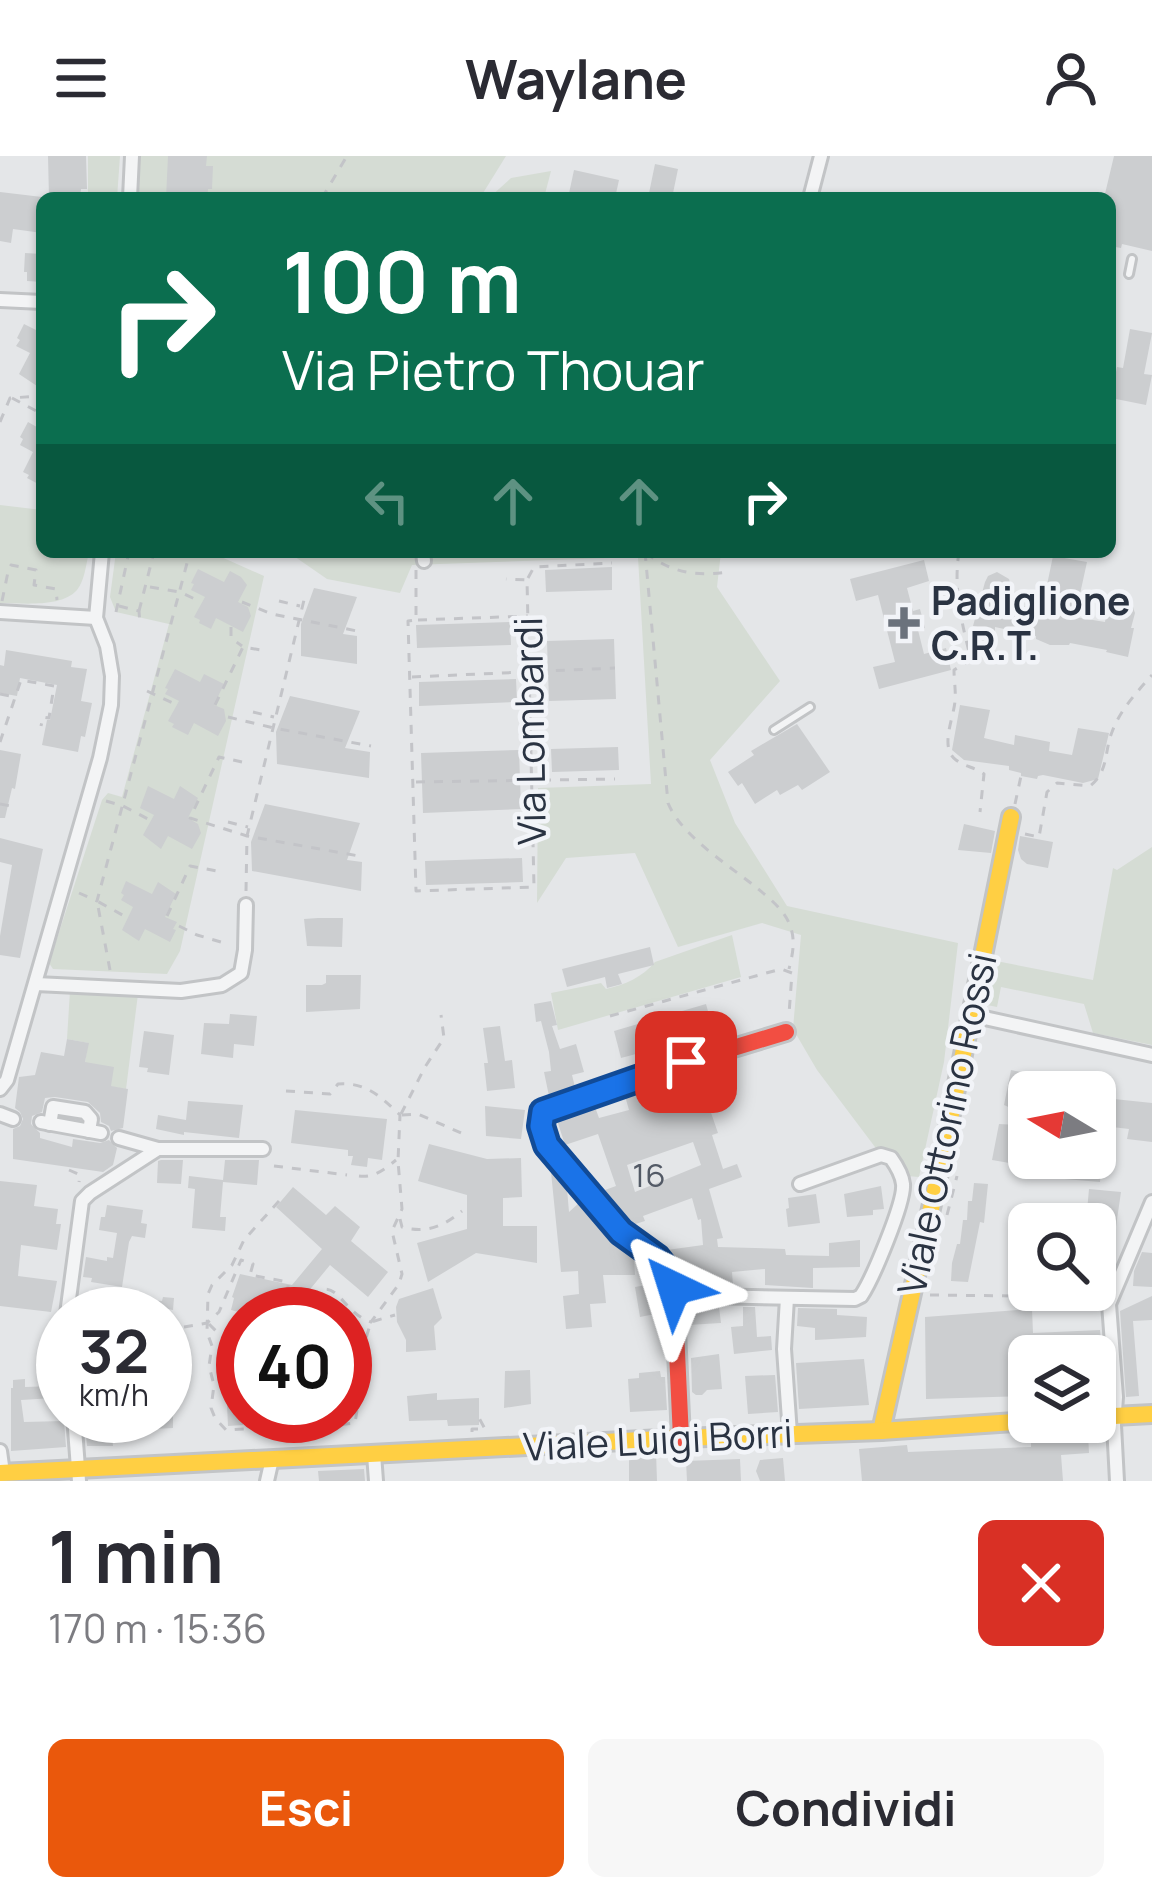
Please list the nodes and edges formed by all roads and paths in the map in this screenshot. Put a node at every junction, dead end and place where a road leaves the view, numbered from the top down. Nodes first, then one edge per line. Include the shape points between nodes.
1 (132, 156) edge
2 (347, 156) edge
3 (820, 156) edge
4 (130, 192) edge
5 (326, 192) edge
6 (811, 192) edge
7 (1132, 260) dead end
8 (1129, 274) dead end
9 (0, 300) edge
10 (36, 302) edge
11 (36, 396) edge
12 (10, 398) junction
13 (36, 411) edge
14 (0, 422) edge
15 (101, 558) edge
16 (128, 558) edge
17 (153, 558) edge
18 (188, 558) edge
19 (646, 558) edge
20 (653, 558) edge
21 (958, 558) edge
22 (421, 560) edge
23 (612, 563) dead end
24 (730, 572) dead end
25 (506, 579) dead end
26 (527, 580) junction
27 (150, 586) dead end
28 (180, 592) junction
29 (199, 601) dead end
30 (278, 601) dead end
31 (58, 602) dead end
32 (242, 602) dead end
33 (1, 608) edge
34 (140, 610) junction
35 (528, 616) junction
36 (96, 618) junction
37 (299, 620) junction
38 (416, 620) junction
39 (140, 624) dead end
40 (231, 627) dead end
41 (357, 631) dead end
42 (161, 635) dead end
43 (168, 638) junction
44 (243, 646) junction
45 (267, 651) dead end
46 (615, 668) dead end
47 (529, 672) junction
48 (1152, 674) edge
49 (410, 677) junction
50 (150, 693) junction
51 (0, 694) edge
52 (17, 698) junction
53 (175, 704) dead end
54 (215, 705) dead end
55 (810, 707) dead end
56 (253, 712) dead end
57 (228, 717) dead end
58 (276, 718) junction
59 (41, 725) dead end
60 (274, 728) junction
61 (774, 730) dead end
62 (0, 742) edge
63 (370, 746) dead end
64 (242, 762) dead end
65 (1021, 776) dead end
66 (615, 779) dead end
67 (530, 780) junction
68 (414, 782) junction
69 (106, 800) dead end
70 (0, 805) edge
71 (11, 806) dead end
72 (123, 806) junction
73 (980, 812) dead end
74 (1016, 816) junction
75 (148, 819) dead end
76 (228, 822) dead end
77 (250, 827) junction
78 (247, 836) junction
79 (359, 856) dead end
80 (217, 871) dead end
81 (79, 893) dead end
82 (98, 902) junction
83 (246, 905) joint
84 (167, 916) dead end
85 (126, 917) dead end
86 (179, 926) dead end
87 (220, 942) dead end
88 (789, 969) junction
89 (110, 970) dead end
90 (36, 984) junction
91 (441, 1015) dead end
92 (610, 1016) dead end
93 (971, 1016) junction
94 (786, 1032) joint
95 (1152, 1055) edge
96 (0, 1089) edge
97 (286, 1091) dead end
98 (400, 1115) junction
99 (46, 1123) dead end
100 (95, 1132) dead end
101 (468, 1136) dead end
102 (119, 1138) dead end
103 (158, 1149) junction
104 (263, 1149) dead end
105 (398, 1158) junction
106 (274, 1166) dead end
107 (69, 1170) dead end
108 (347, 1175) dead end
109 (358, 1176) dead end
110 (800, 1184) dead end
111 (279, 1201) dead end
112 (82, 1202) junction
113 (1152, 1202) edge
114 (462, 1210) dead end
115 (399, 1217) junction
116 (71, 1287) edge
117 (230, 1287) edge
118 (288, 1287) edge
119 (674, 1288) junction
120 (922, 1295) dead end
121 (1008, 1296) edge
122 (787, 1298) junction
123 (216, 1315) edge
124 (395, 1315) dead end
125 (372, 1321) edge
126 (372, 1322) edge
127 (207, 1323) junction
128 (192, 1326) edge
129 (216, 1331) edge
130 (1112, 1335) edge
131 (1152, 1414) edge
132 (1116, 1415) edge
133 (479, 1418) dead end
134 (216, 1420) edge
135 (1008, 1422) edge
136 (880, 1431) junction
137 (472, 1434) dead end
138 (790, 1434) junction
139 (681, 1438) junction
140 (76, 1443) edge
141 (1116, 1443) edge
142 (0, 1451) edge
143 (374, 1454) junction
144 (272, 1459) junction
145 (2, 1473) edge
146 (79, 1474) edge
147 (267, 1481) edge
148 (376, 1481) edge
149 (1117, 1481) edge

1 - 4 street
2 - 5 path
3 - 6 street
7 - 8 lane
9 - 10 street
11 - 12 path
12 - 13 path
12 - 14 path
15 - 36 street
16 - 34 path via 117,609
17 - 34 path
18 - 28 path
19 - 88 path via 668,803 686,830 788,919
20 - 24 path via 703,576
21 - 73 path via 957,604 971,660 954,670 950,753 984,773
22 - 38 path, Via Lombardi
23 - 26 path via 534,567
25 - 26 path, Via Lombardi
26 - 35 path, Via Lombardi
27 - 28 path
28 - 29 path
28 - 43 path
30 - 37 path via 303,603
31 - 33 path via 56,589 34,585 36,570 11,565
32 - 37 path
33 - 36 street
34 - 39 path
35 - 38 path
35 - 47 path, Via Lombardi
36 - 90 street via 112,705
37 - 41 path
37 - 58 path
38 - 49 path, Via Lombardi via 408,621
40 - 44 path
42 - 43 path
43 - 50 path
44 - 45 path
44 - 54 path
46 - 47 path
47 - 49 path
47 - 67 path, Via Lombardi
48 - 74 path via 1112,733 1103,774 1090,785 1057,783 1047,792 1039,837
49 - 68 path, Via Lombardi
50 - 53 path
50 - 72 path
51 - 52 path
52 - 59 path via 21,680 54,686
52 - 62 path
55 - 61 lane
56 - 58 path
57 - 60 path
58 - 60 path
60 - 63 path
60 - 77 path
64 - 78 path via 219,757 190,818
65 - 74 path
66 - 67 path
67 - 68 path
67 - 68 path, Via Lombardi via 534,887 416,891
69 - 72 path
70 - 71 path
72 - 75 path
72 - 82 path
74 - 93 street, Viale Ottorino Rossi
76 - 77 path
77 - 78 path
78 - 79 path
78 - 83 path
80 - 84 path via 190,866
81 - 82 path
82 - 85 path
82 - 89 path
83 - 90 street via 241,973 222,985 181,991
86 - 87 path
88 - 92 path
88 - 94 path
90 - 96 street
91 - 98 path via 444,1038
93 - 95 street
93 - 136 street, Viale Ottorino Rossi
94 - 119 street via 615,1085 540,1118 547,1145 621,1232 657,1258
97 - 98 path via 331,1094 338,1084 354,1083
98 - 101 path via 418,1114
98 - 105 path
99 - 100 street
102 - 103 street
103 - 104 street
103 - 112 street
105 - 109 path
105 - 115 path
106 - 108 path
107 - 112 path via 80,1175
110 - 122 street via 881,1155 891,1157 904,1181 861,1296
111 - 127 path via 212,1286
112 - 116 street
113 - 130 street via 1109,1304
114 - 115 path via 416,1231
115 - 125 path via 392,1231 402,1274
117 - 118 path via 241,1260 253,1264 250,1275
119 - 122 street
119 - 139 street
120 - 121 path
122 - 138 street
123 - 127 path
124 - 126 path
127 - 128 path
127 - 129 path
127 - 134 path
131 - 132 street
133 - 137 path via 485,1429
135 - 136 street, Viale Luigi Borri
136 - 138 street, Viale Luigi Borri
138 - 139 street, Viale Luigi Borri
139 - 143 street, Viale Luigi Borri
140 - 146 street
141 - 149 street
142 - 145 street
143 - 144 street, Viale Luigi Borri
143 - 148 street
144 - 146 street, Viale Luigi Borri
144 - 147 street
145 - 146 street, Viale Luigi Borri

